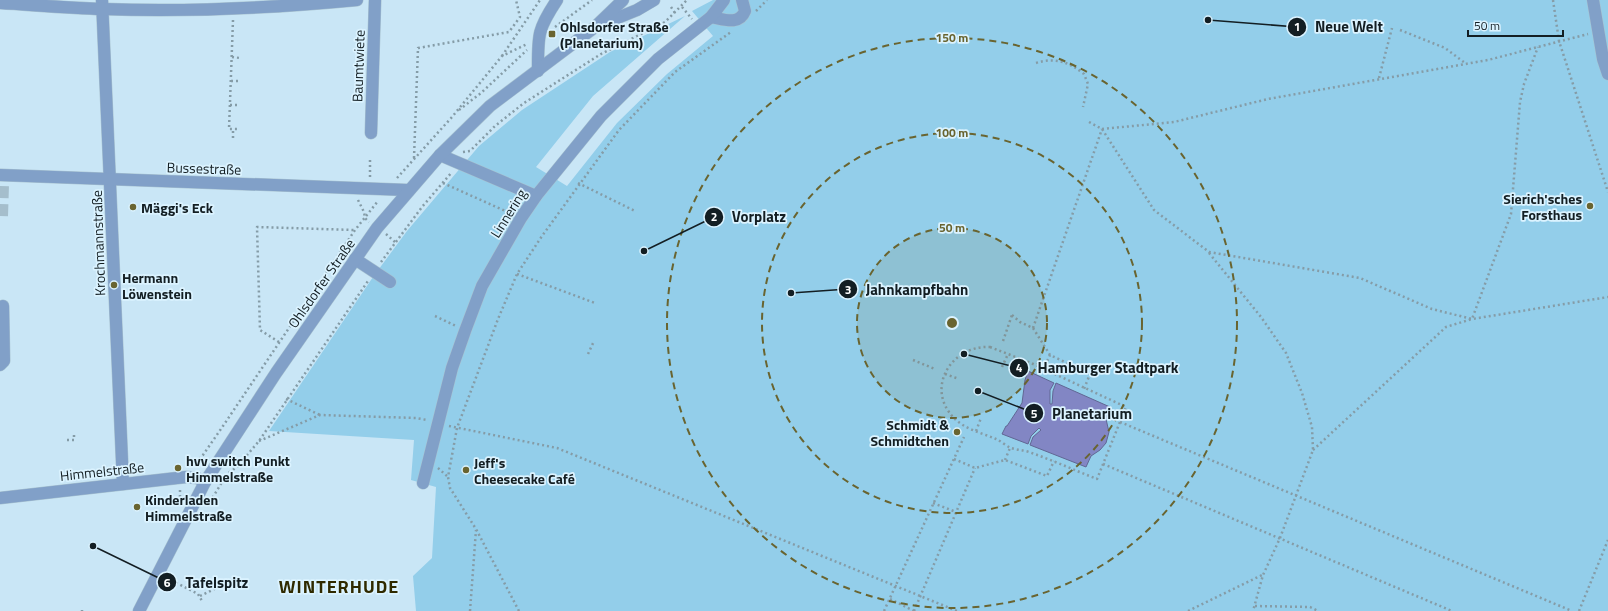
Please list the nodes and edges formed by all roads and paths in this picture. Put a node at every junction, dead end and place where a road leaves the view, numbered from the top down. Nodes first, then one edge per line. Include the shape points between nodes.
1 (357, 0) edge
2 (375, 0) edge
3 (516, 0) edge
4 (540, 0) edge
5 (557, 0) edge
6 (592, 0) edge
7 (654, 0) edge
8 (687, 0) edge
9 (724, 0) edge
10 (742, 0) edge
11 (767, 0) edge
12 (1553, 0) edge
13 (1593, 0) edge
14 (0, 2) edge
15 (620, 2) edge
16 (300, 3) edge
17 (102, 5) edge
18 (671, 7) dead end
19 (233, 9) junction
20 (675, 14) junction
21 (752, 16) dead end
22 (711, 17) junction
23 (595, 27) junction
24 (1392, 28) dead end
25 (736, 29) dead end
26 (551, 30) dead end
27 (1400, 30) dead end
28 (1598, 31) junction
29 (1559, 41) junction
30 (1538, 46) junction
31 (502, 56) junction
32 (232, 57) junction
33 (240, 58) dead end
34 (1036, 62) dead end
35 (1465, 64) junction
36 (538, 70) junction
37 (1608, 74) edge
38 (1379, 78) junction
39 (231, 81) junction
40 (239, 81) dead end
41 (230, 105) junction
42 (238, 105) dead end
43 (1084, 107) dead end
44 (456, 112) junction
45 (1088, 122) dead end
46 (1102, 129) junction
47 (233, 130) junction
48 (237, 130) dead end
49 (371, 133) dead end
50 (233, 138) dead end
51 (470, 151) dead end
52 (440, 155) junction
53 (414, 158) junction
54 (370, 159) dead end
55 (2, 179) edge
56 (110, 180) junction
57 (395, 180) dead end
58 (443, 183) dead end
59 (578, 183) junction
60 (356, 189) junction
61 (370, 189) junction
62 (407, 190) junction
63 (1608, 192) edge
64 (382, 195) dead end
65 (536, 196) junction
66 (634, 212) dead end
67 (364, 218) junction
68 (521, 218) junction
69 (355, 230) junction
70 (382, 232) dead end
71 (395, 242) dead end
72 (1209, 252) junction
73 (355, 259) junction
74 (517, 274) junction
75 (390, 282) dead end
76 (1608, 297) edge
77 (595, 303) dead end
78 (3, 306) dead end
79 (434, 316) dead end
80 (1472, 320) junction
81 (1033, 328) junction
82 (465, 331) junction
83 (594, 341) dead end
84 (1003, 341) dead end
85 (279, 342) junction
86 (588, 354) dead end
87 (1008, 354) junction
88 (1050, 355) junction
89 (913, 360) dead end
90 (0, 365) edge
91 (1002, 367) dead end
92 (935, 369) dead end
93 (1043, 370) junction
94 (945, 374) junction
95 (959, 380) dead end
96 (1084, 389) junction
97 (320, 415) junction
98 (981, 418) dead end
99 (438, 422) junction
100 (1120, 422) junction
101 (457, 428) junction
102 (976, 431) junction
103 (74, 432) dead end
104 (964, 437) dead end
105 (67, 440) dead end
106 (259, 440) junction
107 (1010, 448) junction
108 (1313, 450) junction
109 (203, 455) junction
110 (207, 458) dead end
111 (954, 459) junction
112 (1005, 460) junction
113 (1054, 461) junction
114 (1103, 464) junction
115 (190, 467) dead end
116 (975, 468) junction
117 (205, 482) junction
118 (423, 483) dead end
119 (123, 484) junction
120 (1296, 496) junction
121 (0, 498) edge
122 (933, 503) junction
123 (207, 506) dead end
124 (956, 512) junction
125 (476, 529) junction
126 (1280, 538) junction
127 (1608, 540) edge
128 (169, 571) dead end
129 (1263, 575) junction
130 (165, 577) junction
131 (162, 584) dead end
132 (238, 584) dead end
133 (895, 586) junction
134 (200, 596) junction
135 (921, 596) junction
136 (890, 599) junction
137 (202, 601) dead end
138 (1255, 606) junction
139 (139, 611) edge
140 (470, 611) edge
141 (520, 611) edge
142 (884, 611) edge
143 (914, 611) edge
144 (957, 611) edge
145 (1188, 611) edge
146 (1253, 611) edge
147 (1318, 611) edge
148 (1452, 611) edge
149 (1572, 611) edge
150 (1580, 611) edge

1 - 16 street
2 - 49 street, Baumtwiete
3 - 53 path via 520,17 509,32 418,48
4 - 31 path
5 - 36 street via 540,28
6 - 26 path
7 - 23 street, Ohlsdorfer Straße via 637,10
8 - 20 path
9 - 22 street, Linnering
10 - 22 street via 745,11 740,18 734,20
11 - 21 path
12 - 29 path
13 - 28 street
14 - 17 street
15 - 23 street, Ohlsdorfer Straße
16 - 19 street
17 - 19 street
17 - 56 street, Krochmannstraße
18 - 20 path
19 - 32 path
20 - 51 path via 647,33 601,54 524,103 495,126
22 - 65 street, Linnering via 658,59 601,116
23 - 36 street, Ohlsdorfer Straße
24 - 38 path
25 - 59 path via 675,72 618,130
27 - 35 path via 1445,48
28 - 29 path
28 - 37 street
29 - 30 path
29 - 63 path
30 - 35 path
30 - 80 path via 1520,102 1511,214
31 - 44 path
31 - 44 path via 530,45 481,93
32 - 33 path
32 - 39 path
34 - 43 path via 1060,60 1084,74 1088,90
35 - 38 path
36 - 52 street, Ohlsdorfer Straße via 490,106
38 - 46 path via 1174,122
39 - 40 path
39 - 41 path
41 - 42 path
41 - 47 path via 229,129
44 - 53 path
45 - 46 path
46 - 72 path via 1154,210
46 - 81 path
47 - 48 path
47 - 50 path
52 - 62 street, Ohlsdorfer Straße
52 - 65 street
53 - 57 path
54 - 61 path
55 - 56 street, Bussestraße
56 - 60 street, Bussestraße
56 - 119 street, Krochmannstraße
58 - 68 path
59 - 66 path
59 - 74 path
60 - 61 street, Bussestraße
60 - 67 path via 356,198 361,204
61 - 62 street, Bussestraße
62 - 73 street, Ohlsdorfer Straße
64 - 67 path
65 - 68 street, Linnering
67 - 69 path
68 - 82 street, Linnering via 482,286
69 - 85 path
69 - 85 path via 257,227 260,330
70 - 71 path
72 - 80 path via 1360,278 1432,309
72 - 108 path via 1286,353 1312,427
73 - 75 street
73 - 117 street, Ohlsdorfer Straße
74 - 77 path
74 - 101 path
76 - 80 path
78 - 90 street via 4,361
79 - 82 path
80 - 108 path via 1446,328
81 - 84 path via 1012,315
81 - 88 path
82 - 99 street, Linnering
83 - 86 path
85 - 109 path
87 - 91 path
87 - 93 path
87 - 94 path via 990,347 969,350 954,358
88 - 93 path
88 - 96 path via 1090,374
89 - 92 path
93 - 96 path
94 - 95 path
94 - 102 path via 942,391 947,409 961,424
96 - 100 path via 1126,407
97 - 99 path via 416,418
97 - 106 path
97 - 106 path via 286,399
98 - 102 path
99 - 101 path
99 - 118 street, Linnering
100 - 114 path
100 - 120 path
101 - 125 path via 448,477 450,488
101 - 133 path via 557,448
102 - 107 path
103 - 105 path via 74,440
104 - 111 path
106 - 123 path via 237,467 227,474
107 - 112 path
107 - 113 path
108 - 120 path
109 - 110 path
109 - 115 path
111 - 116 path
111 - 122 path
112 - 113 path via 1047,476
112 - 116 path
113 - 114 path via 1097,479
114 - 126 path
116 - 124 path
117 - 119 street, Himmelstraße via 186,477
117 - 139 street, Ohlsdorfer Straße
119 - 121 street, Himmelstraße
120 - 126 path
120 - 149 path
122 - 124 path
122 - 133 path
124 - 135 path
125 - 140 path
125 - 141 path
126 - 129 path
126 - 148 path
127 - 150 path
128 - 130 path
129 - 138 path
129 - 145 path
130 - 131 path
130 - 134 path
132 - 134 path via 235,579
133 - 135 path
133 - 136 path
134 - 137 path
135 - 143 path
135 - 144 path
136 - 142 path
136 - 143 path
138 - 146 path
138 - 147 path via 1310,608

